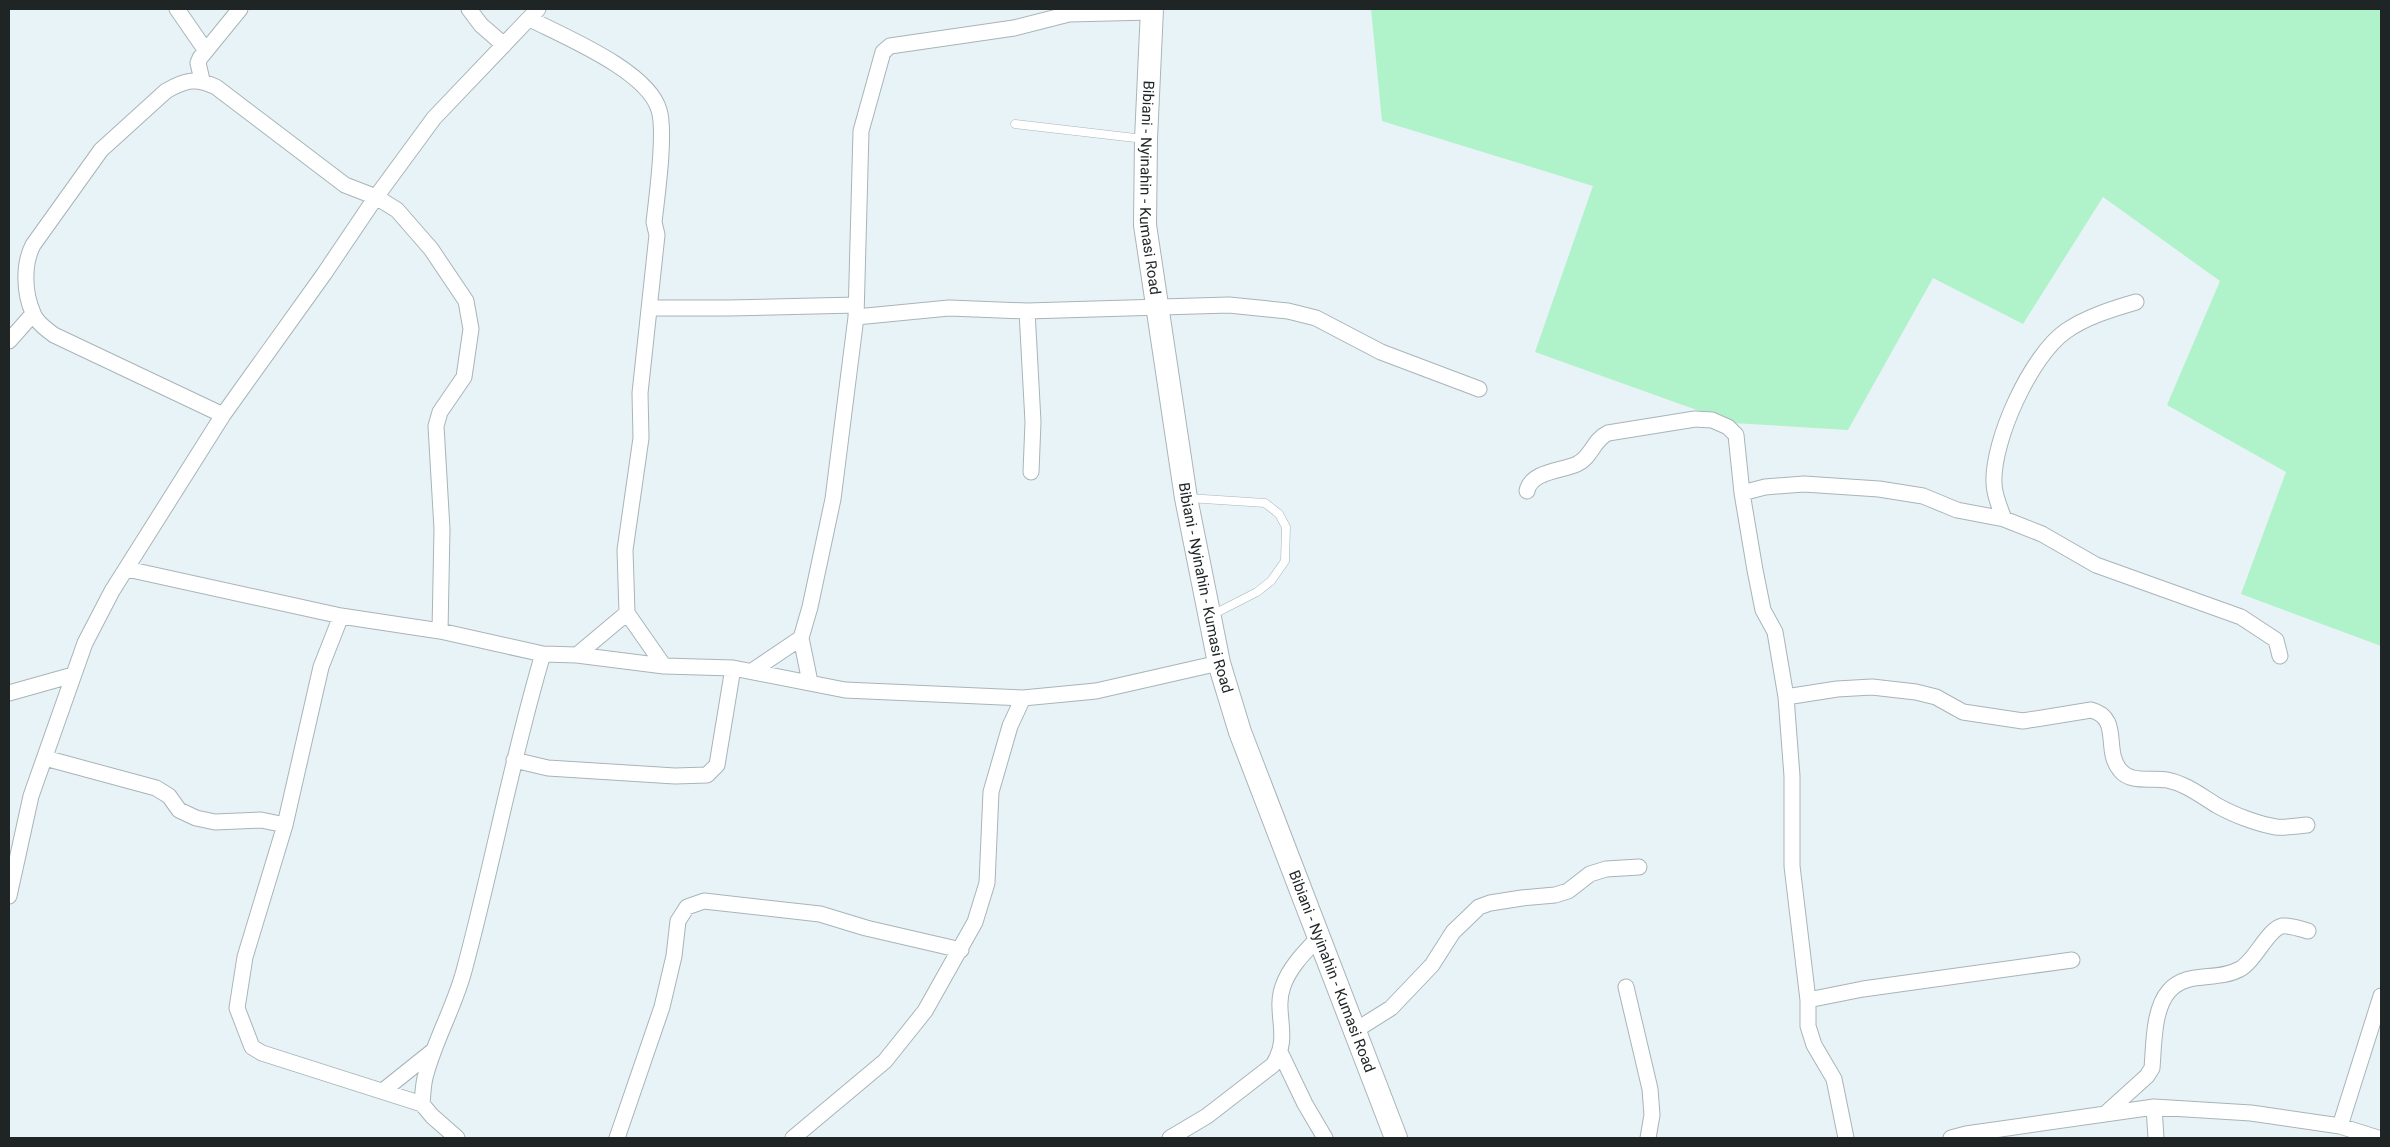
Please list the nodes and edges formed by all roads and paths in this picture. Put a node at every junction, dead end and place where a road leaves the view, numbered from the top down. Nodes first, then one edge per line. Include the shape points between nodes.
1 (177, 9) edge
2 (240, 9) edge
3 (469, 9) edge
4 (1151, 10) edge
5 (534, 14) edge
6 (504, 45) junction
7 (206, 51) junction
8 (202, 80) junction
9 (1015, 124) dead end
10 (1146, 139) junction
11 (376, 197) junction
12 (2136, 302) dead end
13 (1157, 306) junction
14 (650, 308) junction
15 (856, 311) junction
16 (1027, 311) junction
17 (33, 314) junction
18 (9, 341) edge
19 (1479, 389) dead end
20 (223, 415) junction
21 (1031, 472) dead end
22 (1528, 491) dead end
23 (1742, 493) junction
24 (1186, 498) junction
25 (2004, 519) junction
26 (127, 569) junction
27 (627, 613) junction
28 (341, 616) junction
29 (1209, 617) junction
30 (440, 631) junction
31 (801, 638) junction
32 (543, 654) junction
33 (577, 655) junction
34 (2280, 656) dead end
35 (1219, 663) junction
36 (664, 666) junction
37 (733, 668) junction
38 (752, 671) junction
39 (73, 675) junction
40 (810, 682) junction
41 (9, 694) edge
42 (1023, 698) junction
43 (1786, 698) junction
44 (45, 758) junction
45 (514, 760) junction
46 (285, 825) junction
47 (2307, 825) dead end
48 (1639, 867) dead end
49 (9, 896) edge
50 (2308, 930) dead end
51 (1320, 936) junction
52 (961, 950) junction
53 (2072, 960) dead end
54 (1626, 987) dead end
55 (2381, 996) edge
56 (1808, 1000) junction
57 (1356, 1030) junction
58 (434, 1050) junction
59 (1281, 1054) junction
60 (384, 1090) junction
61 (422, 1104) junction
62 (2154, 1107) junction
63 (2104, 1114) junction
64 (2340, 1126) junction
65 (1968, 1136) edge
66 (457, 1138) edge
67 (617, 1138) edge
68 (793, 1138) edge
69 (1170, 1138) edge
70 (1325, 1138) edge
71 (1396, 1138) edge
72 (1648, 1138) edge
73 (1846, 1138) edge
74 (1950, 1138) edge
75 (2156, 1138) edge
76 (2378, 1138) edge

1 - 7 street
2 - 7 street
3 - 6 street via 481,25
4 - 10 main road, Bibiani - Nyinahin - Kumasi Road
4 - 15 street via 1069,14 1014,28 890,46 883,52 861,131
5 - 6 street
5 - 14 street via 635,77 659,109 654,222 657,235
6 - 11 street via 434,118
7 - 8 street via 198,63
8 - 11 street via 216,86 255,114 345,186
8 - 17 street via 177,84 166,91 101,150 38,237 26,258
9 - 10 lane
10 - 13 main road, Bibiani - Nyinahin - Kumasi Road via 1145,226
11 - 20 street
11 - 30 street via 397,210 431,249 466,301 471,329 464,377 440,412 436,426 442,529
12 - 25 street via 2113,308 2065,331 2042,353 2027,376 1995,462 1994,483
13 - 16 street
13 - 19 street via 1229,305 1288,311 1316,318 1389,356
13 - 24 main road, Bibiani - Nyinahin - Kumasi Road
14 - 15 street
14 - 27 street via 640,393 641,438 625,550
15 - 16 street via 949,308
15 - 31 street via 833,499
16 - 21 street via 1033,422
17 - 18 street
17 - 20 street via 54,335
20 - 26 street
22 - 23 street via 1530,483 1536,479 1586,457 1601,436 1694,418 1712,420 1728,427 1736,435
23 - 25 street via 1765,487 1804,484 1880,489 1923,496 1957,510
23 - 43 street via 1763,610 1775,632
24 - 29 main road, Bibiani - Nyinahin - Kumasi Road
24 - 29 lane via 1265,503 1279,514 1286,527 1285,562 1271,581
25 - 34 street via 2042,534 2096,565 2241,617 2276,640
26 - 28 street
26 - 39 street via 85,643
27 - 33 street
27 - 36 street
28 - 30 street
28 - 46 street via 321,668
29 - 35 main road, Bibiani - Nyinahin - Kumasi Road
30 - 32 street
31 - 38 street
31 - 40 street
32 - 33 street
32 - 45 street
33 - 36 street
35 - 42 street via 1096,691
35 - 51 main road, Bibiani - Nyinahin - Kumasi Road via 1240,732
36 - 37 street
37 - 38 street
37 - 45 street via 717,765 707,775 548,768
38 - 40 street
39 - 41 street
39 - 44 street
40 - 42 street via 845,690
42 - 52 street via 1010,726 991,792 987,883 975,922
43 - 47 street via 1836,689 1872,688 1916,692 1936,697 1963,712 2023,721 2091,710 2101,712 2108,722 2114,758 2120,771 2131,778 2167,780 2190,788 2220,807 2277,827
43 - 56 street via 1792,776 1792,866
44 - 46 street via 156,788 169,796 179,810 196,818 215,822 261,820
44 - 49 street via 31,796
45 - 58 street via 465,968 450,1015
46 - 60 street via 245,957 237,1008 244,1031 252,1047 262,1053
48 - 57 street via 1606,869 1590,874 1568,891 1555,895 1490,902 1479,907 1454,932 1432,965 1391,1008
50 - 63 street via 2283,926 2276,929 2249,963 2240,969 2226,975 2191,978 2175,985 2162,1001 2148,1076
51 - 57 main road, Bibiani - Nyinahin - Kumasi Road
51 - 59 street via 1293,966 1282,987
52 - 67 street via 820,914 704,901 694,903 678,921 662,1007
52 - 68 street via 925,1011 885,1061
53 - 56 street via 1863,989
54 - 72 street via 1650,1089 1652,1115
55 - 64 street
56 - 73 street via 1808,1026 1814,1045 1834,1079
57 - 71 main road, Bibiani - Nyinahin - Kumasi Road
58 - 60 street
58 - 61 street via 425,1076
59 - 69 street via 1273,1065 1207,1116
59 - 70 street
60 - 61 street
61 - 66 street
62 - 63 street
62 - 64 street via 2251,1113
62 - 75 street
63 - 65 street
64 - 76 street
65 - 74 street

